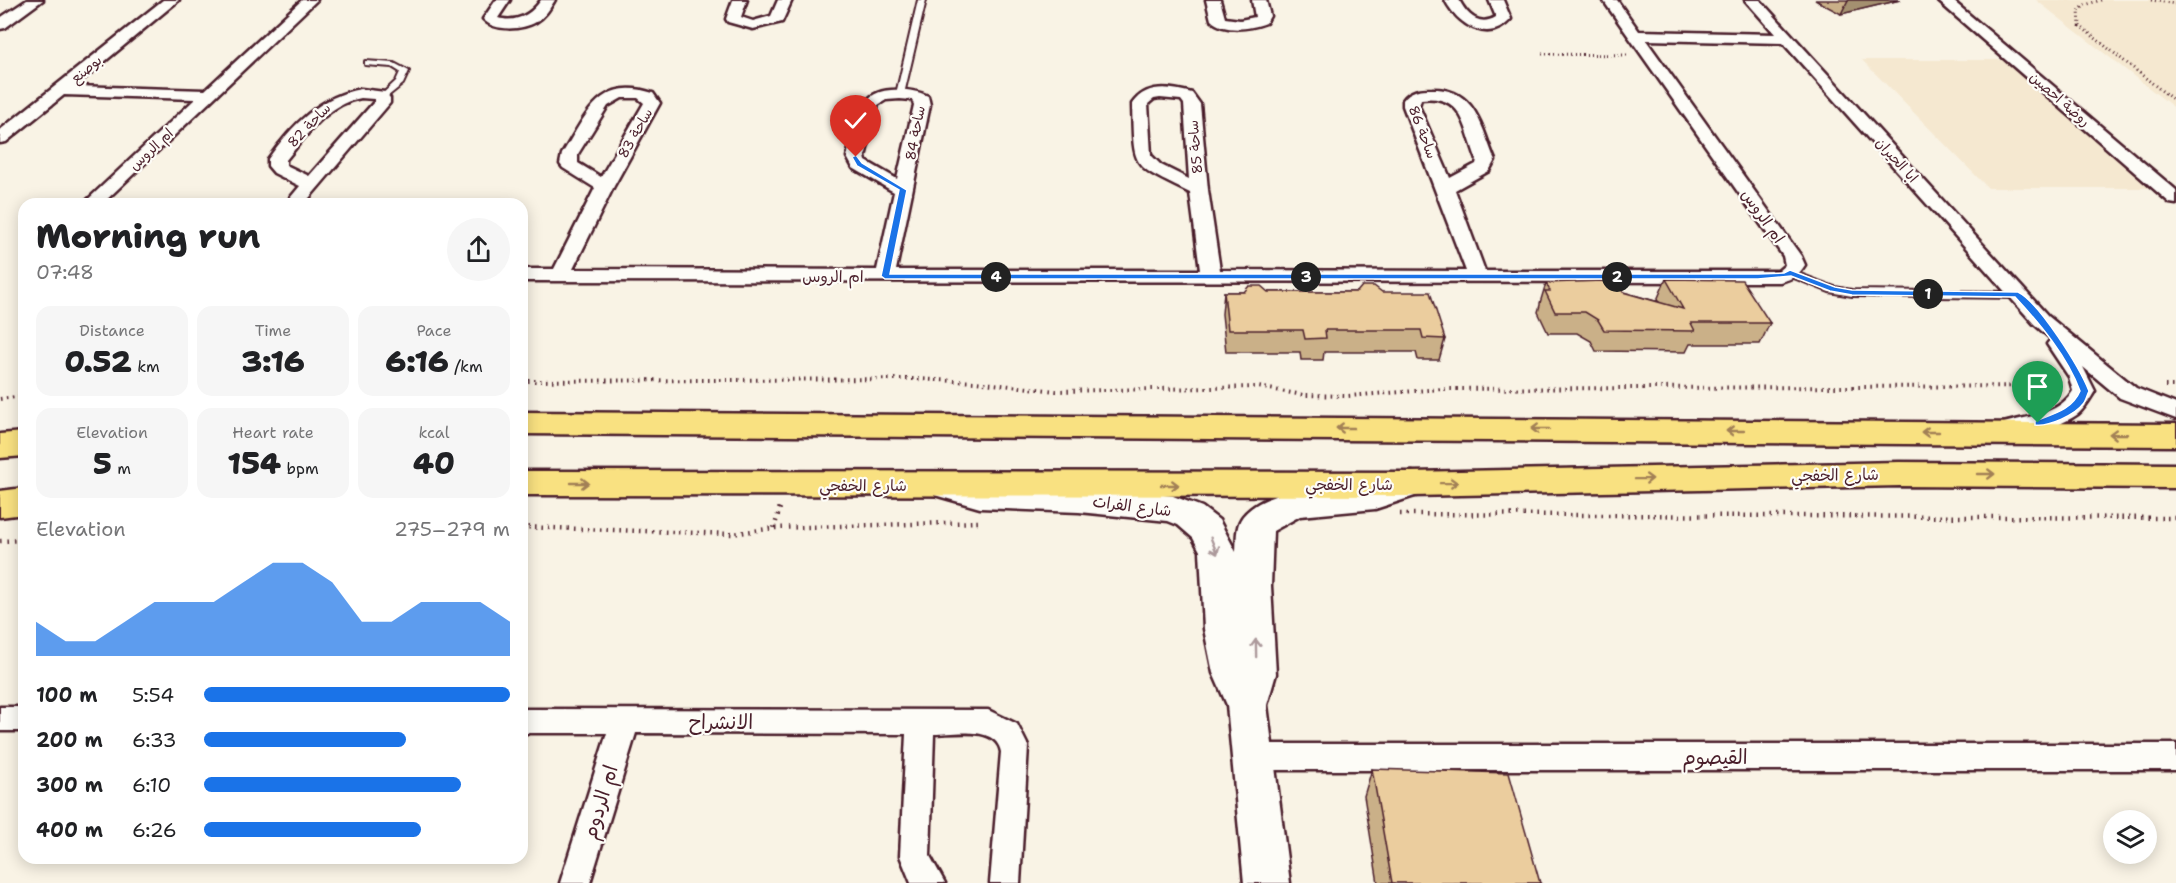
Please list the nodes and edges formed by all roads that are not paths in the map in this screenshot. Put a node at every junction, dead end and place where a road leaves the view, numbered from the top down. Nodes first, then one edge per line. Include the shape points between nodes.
1 (36, 0) edge
2 (172, 0) edge
3 (310, 0) edge
4 (503, 0) edge
5 (548, 0) edge
6 (740, 0) edge
7 (785, 0) edge
8 (922, 0) edge
9 (1213, 0) edge
10 (1259, 0) edge
11 (1452, 0) edge
12 (1496, 0) edge
13 (1610, 0) edge
14 (1752, 0) edge
15 (1944, 0) edge
16 (0, 25) edge
17 (1635, 35) junction
18 (1784, 35) junction
19 (368, 63) dead end
20 (209, 94) junction
21 (900, 94) junction
22 (54, 95) junction
23 (382, 98) junction
24 (0, 138) edge
25 (310, 184) junction
26 (605, 186) junction
27 (1445, 188) junction
28 (903, 190) junction
29 (1199, 190) junction
30 (98, 198) edge
31 (299, 198) edge
32 (2176, 199) edge
33 (1790, 273) junction
34 (528, 275) edge
35 (561, 275) junction
36 (885, 276) junction
37 (1211, 277) junction
38 (1478, 277) junction
39 (2018, 295) junction
40 (2041, 320) junction
41 (2176, 412) edge
42 (528, 423) edge
43 (1989, 433) junction
44 (2176, 435) edge
45 (18, 444) edge
46 (0, 446) edge
47 (2176, 476) edge
48 (528, 483) edge
49 (1412, 484) junction
50 (943, 485) junction
51 (18, 502) edge
52 (0, 504) edge
53 (1247, 705) junction
54 (0, 719) edge
55 (18, 719) edge
56 (528, 721) edge
57 (625, 722) junction
58 (920, 723) junction
59 (1254, 758) junction
60 (2176, 758) edge
61 (575, 883) edge
62 (930, 883) edge
63 (1005, 883) edge
64 (1268, 883) edge

1 - 16 street
2 - 22 street, بوصنع
3 - 20 street, ام الروس
4 - 5 street via 490,19 505,24 527,21
6 - 7 street via 733,19 753,25 777,19
8 - 21 lane
9 - 10 street via 1218,20 1235,24 1262,20
11 - 12 street via 1464,20 1490,25 1504,19
13 - 17 street, ام الروس
14 - 18 street, ابا الحيران
15 - 32 street, روضة احصين
17 - 18 street
17 - 33 street, ام الروس via 1792,256 1795,264
18 - 39 street, ابا الحيران
19 - 23 lane via 394,65 405,71
20 - 22 street via 141,98
20 - 30 street, ام الروس
21 - 28 street, ساحة 84 via 922,99
21 - 28 street, ساحة 84 via 882,95 870,104 856,157 859,164
22 - 24 street, بوصنع
23 - 25 street via 382,103
23 - 25 street, ساحة 82 via 359,93 337,98 277,159 280,169
25 - 31 street
26 - 26 street, ساحة 83 via 569,164 570,153 609,97 630,92 647,96 652,103
26 - 35 street, ساحة 83
27 - 27 street, ساحة 86 via 1483,167 1486,160 1460,100 1438,94 1416,95 1411,106
27 - 38 street, ساحة 86
28 - 36 street, ساحة 84
29 - 29 street, ساحة 85 via 1145,160 1140,113 1143,98 1149,94 1189,98
29 - 37 street, ساحة 85
33 - 38 street, ام الروس via 1774,277
33 - 39 lane via 1852,293
34 - 35 street, ام الروس
35 - 36 street, ام الروس
36 - 37 street, ام الروس
37 - 38 street, ام الروس
39 - 40 street, ابا الحيران
40 - 41 street, ابا الحيران via 2128,393
40 - 43 street, ابا الحيران via 2079,376 2084,391 2079,402 2067,412 2038,423
43 -> 42 highway
44 -> 43 highway
45 - 46 highway
49 -> 47 highway, شارع الخفجي via 1899,474
48 -> 50 highway, شارع الخفجي
50 -> 49 highway, شارع الخفجي
53 -> 49 street, شارع الفرات via 1256,674 1252,586 1256,525 1270,514 1300,502 1364,498
50 -> 53 street, شارع الفرات via 980,495 1141,505 1173,509 1190,516 1206,530 1218,551 1223,629 1233,673
51 - 52 highway
53 - 59 street, شارع الفرات
54 - 55 street
56 - 57 street, الانشراح
57 - 58 street, الانشراح
57 - 61 street, ام الردوم
58 - 62 street via 915,856
58 - 63 street, الانشراح via 988,722 1003,727 1013,738 1016,752
59 - 60 street, القيصوم
59 - 64 street, شارع الفرات

